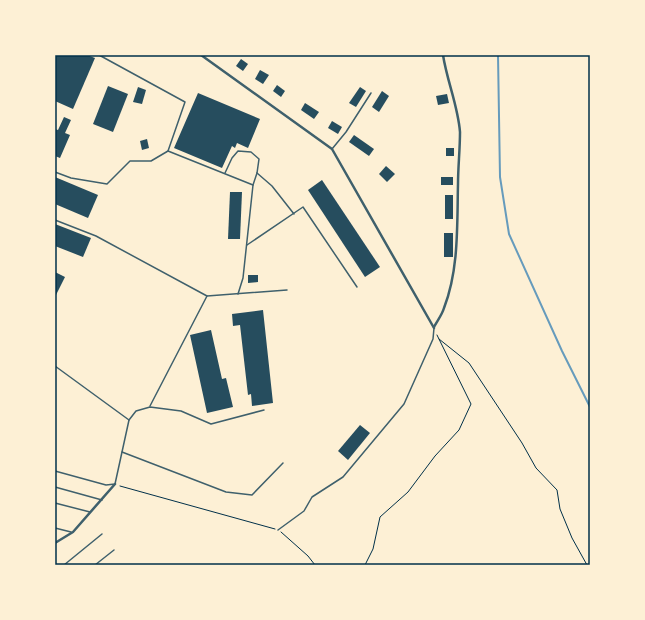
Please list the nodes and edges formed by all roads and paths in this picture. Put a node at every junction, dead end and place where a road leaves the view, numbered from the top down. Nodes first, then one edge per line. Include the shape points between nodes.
1 (99, 55) edge
2 (200, 55) edge
3 (443, 55) edge
4 (371, 93) dead end
5 (332, 148) junction
6 (168, 151) junction
7 (55, 172) edge
8 (257, 173) junction
9 (225, 174) junction
10 (253, 185) junction
11 (294, 214) junction
12 (55, 220) edge
13 (246, 245) junction
14 (357, 287) dead end
15 (286, 290) dead end
16 (238, 294) junction
17 (207, 296) junction
18 (434, 328) junction
19 (439, 339) junction
20 (55, 366) edge
21 (150, 407) junction
22 (264, 410) dead end
23 (129, 420) junction
24 (122, 452) junction
25 (283, 463) dead end
26 (55, 471) edge
27 (115, 484) junction
28 (55, 487) edge
29 (102, 500) junction
30 (55, 503) edge
31 (91, 512) junction
32 (55, 528) edge
33 (278, 530) junction
34 (73, 532) junction
35 (102, 534) dead end
36 (55, 543) edge
37 (114, 550) dead end
38 (64, 565) edge
39 (95, 565) edge
40 (315, 565) edge
41 (365, 565) edge
42 (587, 565) edge

1 - 6 lane via 185,102
2 - 5 street
3 - 18 street via 460,132 457,231 451,286 444,309
4 - 5 lane via 346,132
5 - 18 street
6 - 7 lane via 151,161 130,161 107,184 71,178
6 - 9 lane
8 - 9 lane via 259,160 251,152 238,151
8 - 10 lane
8 - 11 lane via 272,186
9 - 10 lane
10 - 13 lane
11 - 13 lane
11 - 14 lane via 303,207
12 - 17 lane via 96,236
13 - 16 lane via 243,278
15 - 16 lane
16 - 17 lane
17 - 21 lane
18 - 19 path
18 - 33 lane via 433,339 404,404 343,477 312,497 304,511
19 - 41 path via 471,404 459,430 435,456 408,492 380,517 373,549
19 - 42 path via 469,363 536,468 557,490 560,509
20 - 23 lane
21 - 22 lane via 181,411 211,424
21 - 23 lane via 136,411
23 - 24 lane
24 - 25 lane via 226,492 252,495
24 - 27 lane
26 - 27 lane via 106,485
27 - 29 street
27 - 33 path
28 - 29 lane
29 - 31 street
30 - 31 lane
31 - 34 street
32 - 34 lane
33 - 40 path
34 - 36 street
35 - 38 lane
37 - 39 lane

